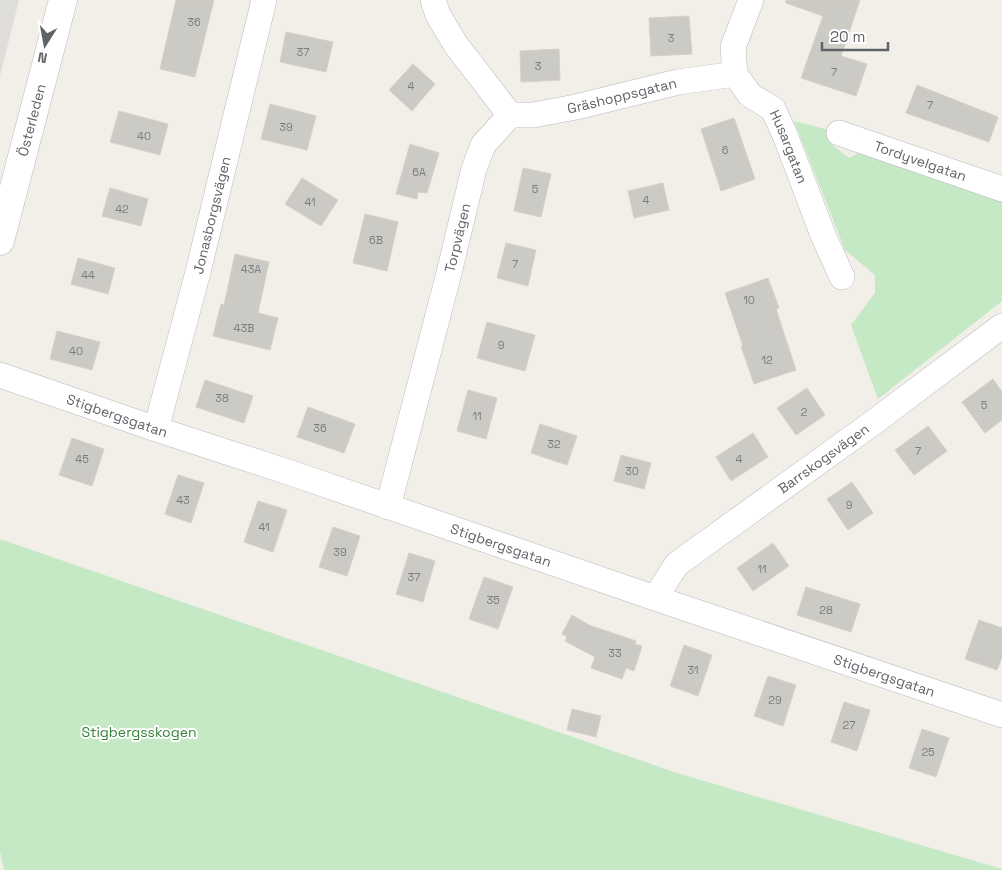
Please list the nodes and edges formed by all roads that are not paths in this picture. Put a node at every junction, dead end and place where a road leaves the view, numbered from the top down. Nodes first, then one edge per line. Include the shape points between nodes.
1 (63, 0) edge
2 (264, 0) edge
3 (433, 0) edge
4 (751, 0) edge
5 (735, 74) junction
6 (510, 115) junction
7 (839, 133) dead end
8 (1002, 189) edge
9 (0, 241) edge
10 (842, 277) dead end
11 (1002, 326) edge
12 (0, 375) edge
13 (156, 429) junction
14 (388, 507) junction
15 (655, 598) junction
16 (1002, 715) edge

1 - 9 main road, Österleden
2 - 13 street, Jonasborgsvägen
3 - 6 street via 438,16 456,45
4 - 5 street via 734,47
5 - 6 street, Gräshoppsgatan via 678,82 533,116
5 - 10 street, Husargatan via 750,95 773,109
6 - 14 street, Torpvägen via 482,145 474,169
7 - 8 street, Tordyvelgatan
11 - 15 street, Barrskogsvägen via 677,564
12 - 13 street, Stigbergsgatan
13 - 14 street, Stigbergsgatan
14 - 15 street, Stigbergsgatan
15 - 16 street, Stigbergsgatan

